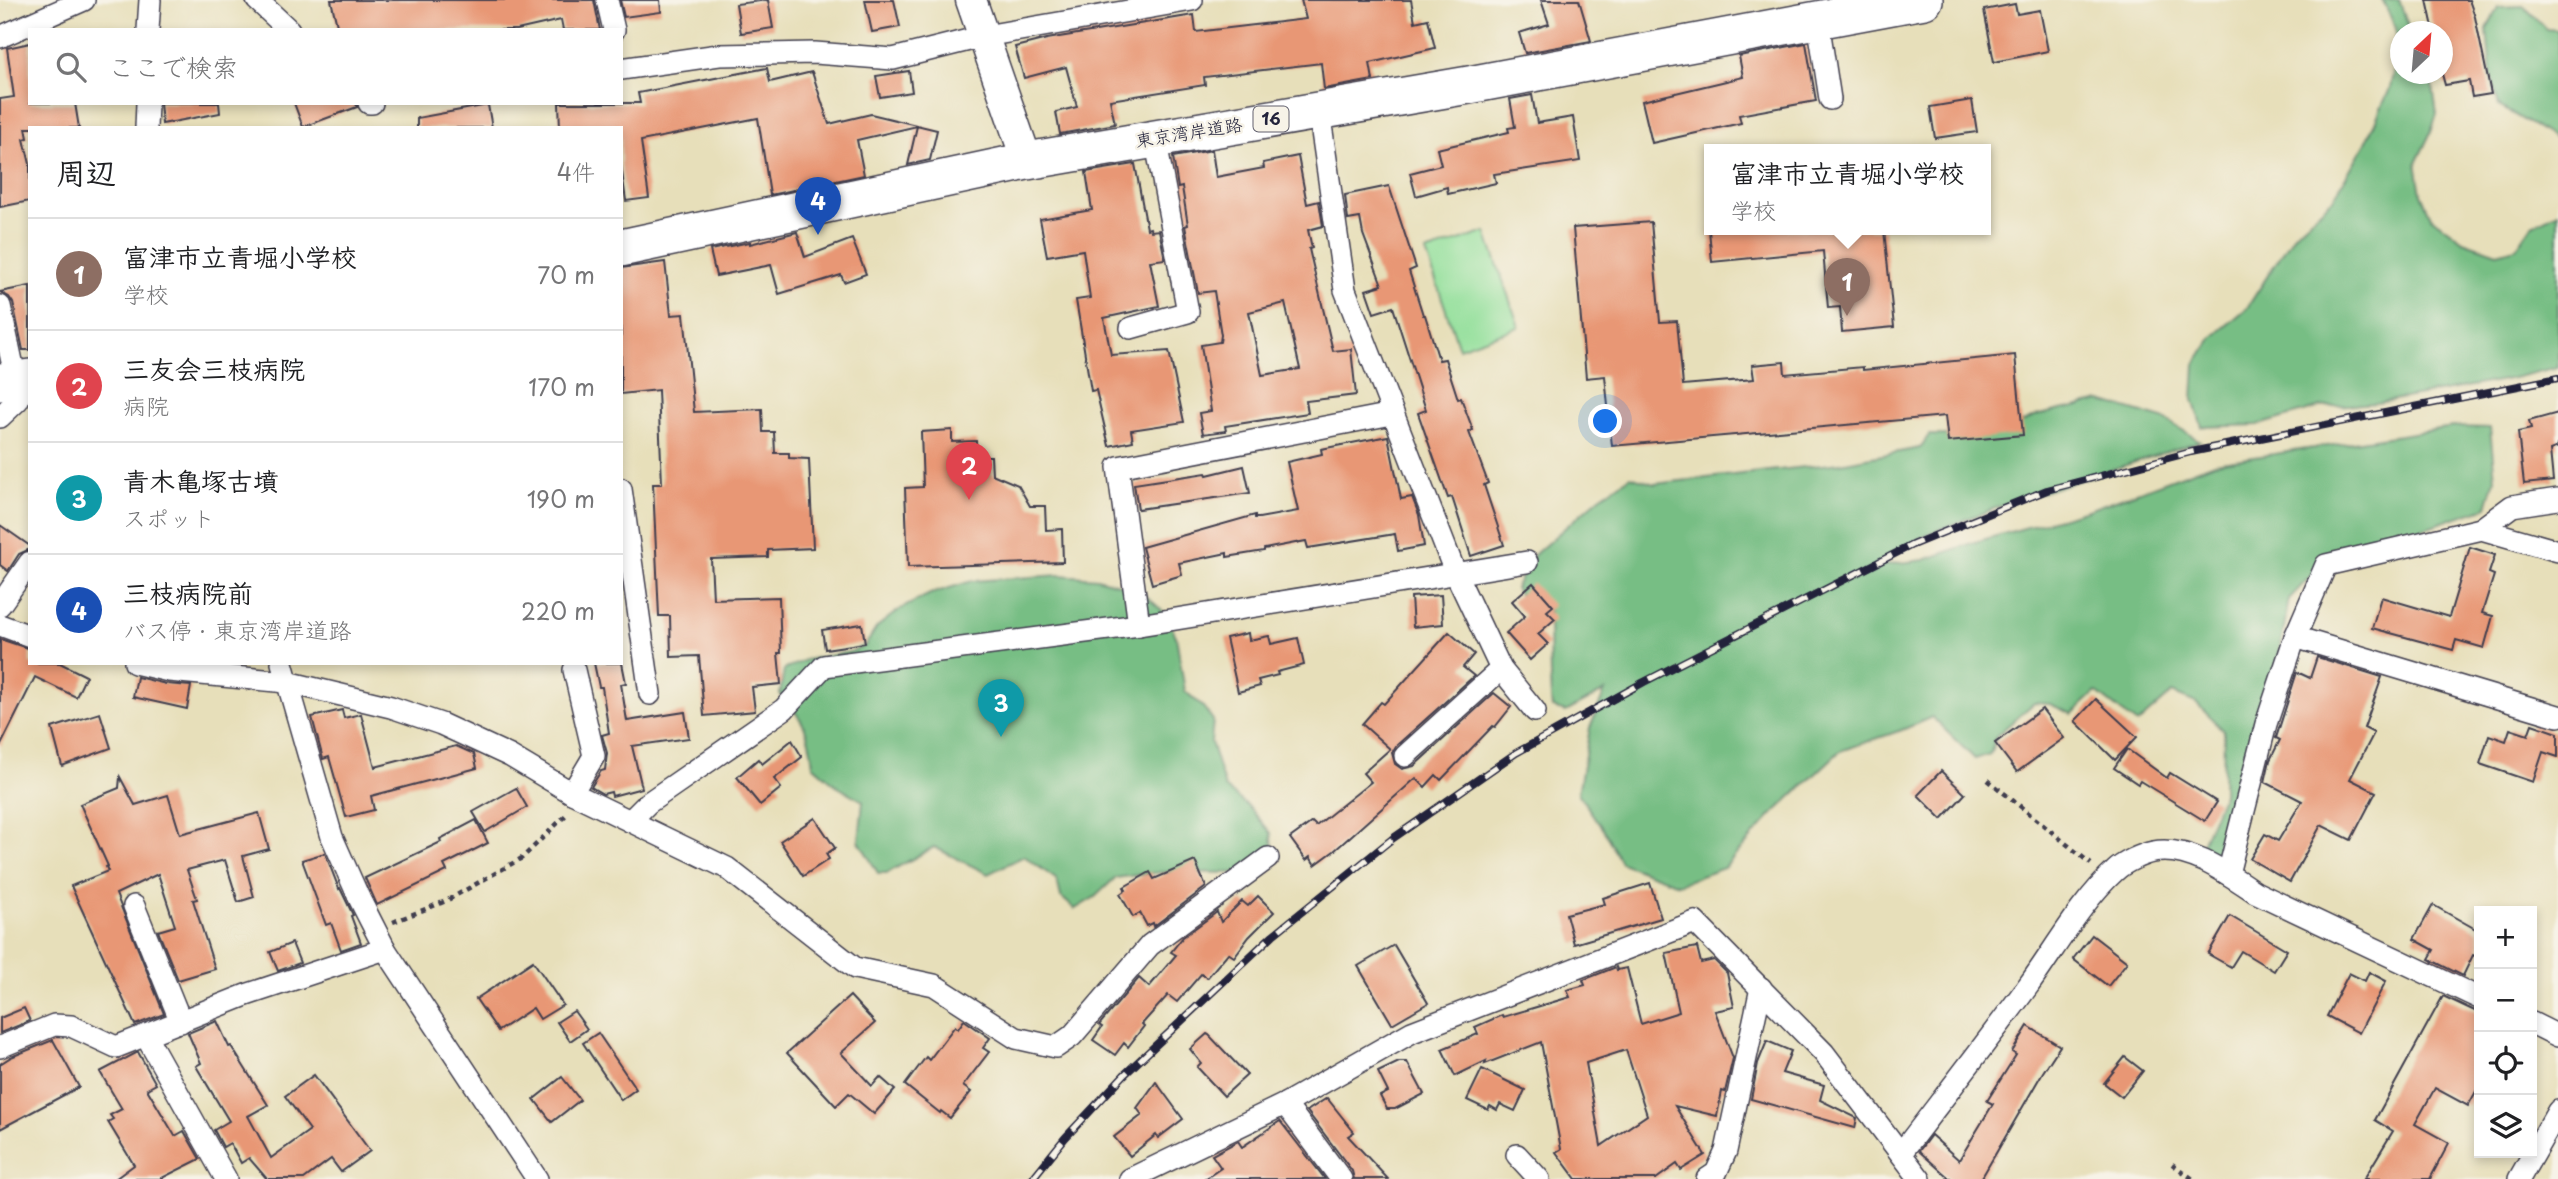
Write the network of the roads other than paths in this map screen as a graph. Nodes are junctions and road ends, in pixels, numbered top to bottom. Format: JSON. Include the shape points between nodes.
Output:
{"nodes":[{"id":1,"x":84,"y":0,"type":"edge"},
{"id":2,"x":149,"y":0,"type":"edge"},
{"id":3,"x":257,"y":0,"type":"edge"},
{"id":4,"x":607,"y":0,"type":"edge"},
{"id":5,"x":971,"y":0,"type":"edge"},
{"id":6,"x":1192,"y":0,"type":"edge"},
{"id":7,"x":1924,"y":0,"type":"edge"},
{"id":8,"x":1169,"y":2,"type":"edge"},
{"id":9,"x":1818,"y":21,"type":"junction"},
{"id":10,"x":148,"y":28,"type":"edge"},
{"id":11,"x":287,"y":28,"type":"edge"},
{"id":12,"x":614,"y":28,"type":"edge"},
{"id":13,"x":985,"y":36,"type":"junction"},
{"id":14,"x":0,"y":37,"type":"edge"},
{"id":15,"x":623,"y":66,"type":"edge"},
{"id":16,"x":1830,"y":99,"type":"dead end"},
{"id":17,"x":147,"y":105,"type":"edge"},
{"id":18,"x":1319,"y":111,"type":"junction"},
{"id":19,"x":146,"y":126,"type":"edge"},
{"id":20,"x":1155,"y":138,"type":"junction"},
{"id":21,"x":1027,"y":161,"type":"junction"},
{"id":22,"x":623,"y":248,"type":"edge"},
{"id":23,"x":0,"y":306,"type":"edge"},
{"id":24,"x":1131,"y":328,"type":"dead end"},
{"id":25,"x":18,"y":380,"type":"edge"},
{"id":26,"x":1392,"y":414,"type":"junction"},
{"id":27,"x":0,"y":417,"type":"edge"},
{"id":28,"x":2558,"y":499,"type":"edge"},
{"id":29,"x":623,"y":503,"type":"edge"},
{"id":30,"x":2482,"y":530,"type":"junction"},
{"id":31,"x":2558,"y":551,"type":"edge"},
{"id":32,"x":1527,"y":562,"type":"dead end"},
{"id":33,"x":28,"y":565,"type":"edge"},
{"id":34,"x":1455,"y":572,"type":"junction"},
{"id":35,"x":0,"y":605,"type":"edge"},
{"id":36,"x":0,"y":625,"type":"edge"},
{"id":37,"x":1139,"y":625,"type":"junction"},
{"id":38,"x":28,"y":635,"type":"edge"},
{"id":39,"x":2295,"y":637,"type":"junction"},
{"id":40,"x":144,"y":665,"type":"edge"},
{"id":41,"x":1501,"y":669,"type":"junction"},
{"id":42,"x":575,"y":670,"type":"dead end"},
{"id":43,"x":284,"y":673,"type":"edge"},
{"id":44,"x":650,"y":694,"type":"dead end"},
{"id":45,"x":1535,"y":712,"type":"dead end"},
{"id":46,"x":2558,"y":716,"type":"edge"},
{"id":47,"x":1405,"y":756,"type":"dead end"},
{"id":48,"x":578,"y":795,"type":"junction"},
{"id":49,"x":629,"y":821,"type":"junction"},
{"id":50,"x":1268,"y":858,"type":"dead end"},
{"id":51,"x":2228,"y":874,"type":"junction"},
{"id":52,"x":134,"y":906,"type":"dead end"},
{"id":53,"x":385,"y":949,"type":"junction"},
{"id":54,"x":1761,"y":988,"type":"junction"},
{"id":55,"x":2474,"y":997,"type":"edge"},
{"id":56,"x":181,"y":1022,"type":"junction"},
{"id":57,"x":2537,"y":1026,"type":"edge"},
{"id":58,"x":146,"y":1036,"type":"junction"},
{"id":59,"x":2558,"y":1036,"type":"edge"},
{"id":60,"x":0,"y":1047,"type":"edge"},
{"id":61,"x":1285,"y":1104,"type":"junction"},
{"id":62,"x":2558,"y":1111,"type":"edge"},
{"id":63,"x":1902,"y":1152,"type":"junction"},
{"id":64,"x":1517,"y":1154,"type":"dead end"},
{"id":65,"x":1142,"y":1177,"type":"edge"},
{"id":66,"x":226,"y":1179,"type":"edge"},
{"id":67,"x":537,"y":1179,"type":"edge"},
{"id":68,"x":1341,"y":1179,"type":"edge"},
{"id":69,"x":1539,"y":1179,"type":"edge"},
{"id":70,"x":1707,"y":1179,"type":"edge"},
{"id":71,"x":1920,"y":1179,"type":"edge"},
{"id":72,"x":2519,"y":1179,"type":"edge"}],
"edges":[{"from":1,"to":14,"type":"street"},
{"from":2,"to":10,"type":"street"},
{"from":3,"to":11,"type":"street"},
{"from":4,"to":12,"type":"street"},
{"from":5,"to":13,"type":"street"},
{"from":6,"to":8,"type":"street"},
{"from":7,"to":9,"type":"highway","name":"東京湾岸道路","number":"16"},
{"from":8,"to":13,"type":"street"},
{"from":9,"to":16,"type":"street"},
{"from":9,"to":18,"type":"highway","name":"東京湾岸道路","number":"16"},
{"from":13,"to":15,"type":"street","via":[[893,59],[815,53],[719,55]]},
{"from":13,"to":21,"type":"street"},
{"from":17,"to":19,"type":"street"},
{"from":18,"to":20,"type":"highway","name":"東京湾岸道路","number":"16"},
{"from":18,"to":26,"type":"street","via":[[1345,290]]},
{"from":20,"to":21,"type":"highway","name":"東京湾岸道路","number":"16"},
{"from":20,"to":24,"type":"street","via":[[1188,312]]},
{"from":21,"to":22,"type":"highway","name":"東京湾岸道路","number":"16"},
{"from":23,"to":25,"type":"street"},
{"from":25,"to":27,"type":"street","via":[[18,400]]},
{"from":26,"to":34,"type":"street"},
{"from":26,"to":37,"type":"street","via":[[1118,467]]},
{"from":28,"to":30,"type":"street","via":[[2512,506]]},
{"from":29,"to":44,"type":"street"},
{"from":30,"to":31,"type":"street"},
{"from":30,"to":39,"type":"street","via":[[2326,565]]},
{"from":32,"to":34,"type":"street"},
{"from":33,"to":35,"type":"street"},
{"from":34,"to":37,"type":"street"},
{"from":34,"to":41,"type":"street"},
{"from":36,"to":38,"type":"street"},
{"from":37,"to":49,"type":"street","via":[[824,666],[784,709]]},
{"from":39,"to":46,"type":"street"},
{"from":39,"to":51,"type":"street","via":[[2266,724]]},
{"from":40,"to":43,"type":"street","via":[[169,671]]},
{"from":41,"to":45,"type":"street"},
{"from":41,"to":47,"type":"street"},
{"from":42,"to":48,"type":"street","via":[[594,755]]},
{"from":43,"to":48,"type":"street","via":[[441,724]]},
{"from":43,"to":53,"type":"street","via":[[332,837]]},
{"from":48,"to":49,"type":"street"},
{"from":49,"to":50,"type":"street","via":[[727,869],[855,968],[934,985],[1016,1038],[1056,1047],[1072,1036],[1150,945]]},
{"from":51,"to":55,"type":"street","via":[[2255,892]]},
{"from":51,"to":63,"type":"street","via":[[2172,850],[2151,853],[2117,868]]},
{"from":52,"to":56,"type":"street"},
{"from":53,"to":56,"type":"street","via":[[246,995]]},
{"from":53,"to":67,"type":"street"},
{"from":54,"to":61,"type":"street","via":[[1695,922],[1412,1032]]},
{"from":54,"to":63,"type":"street","via":[[1824,1053]]},
{"from":54,"to":70,"type":"street","via":[[1726,1151],[1716,1173]]},
{"from":56,"to":58,"type":"street"},
{"from":57,"to":59,"type":"street"},
{"from":58,"to":60,"type":"street","via":[[116,1047],[71,1026],[54,1025]]},
{"from":58,"to":66,"type":"street"},
{"from":61,"to":65,"type":"street"},
{"from":61,"to":68,"type":"street"},
{"from":62,"to":72,"type":"street"},
{"from":63,"to":71,"type":"street"},
{"from":64,"to":69,"type":"street"}]}
